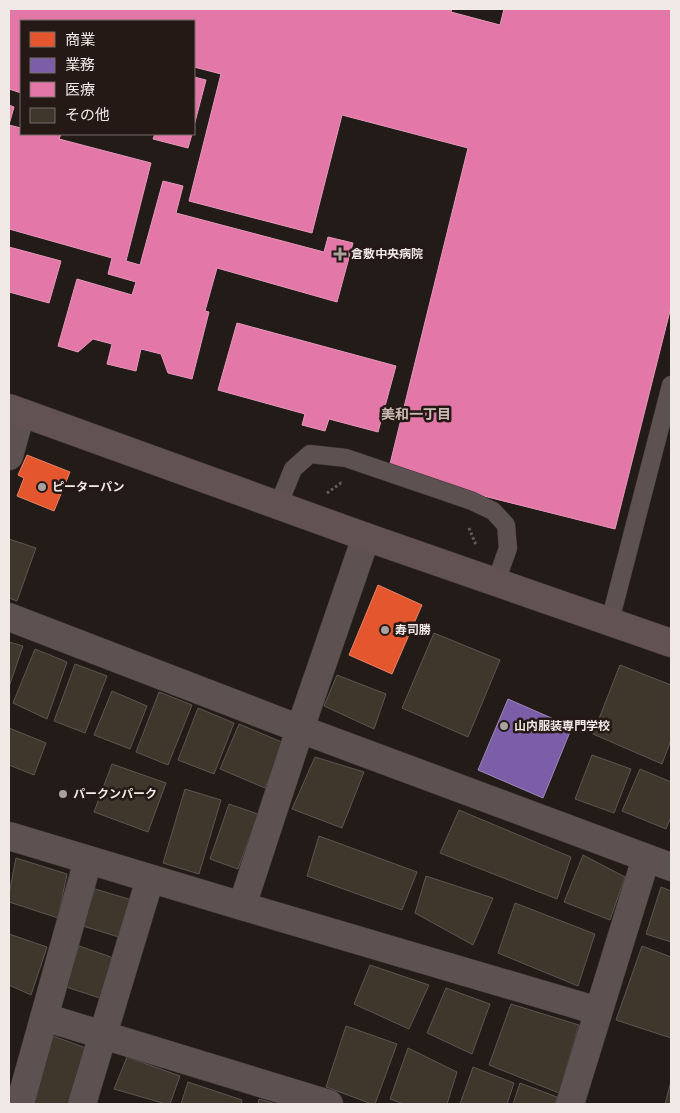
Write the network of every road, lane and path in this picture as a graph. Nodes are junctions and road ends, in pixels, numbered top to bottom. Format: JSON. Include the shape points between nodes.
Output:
{"nodes":[{"id":1,"x":671,"y":385,"type":"edge"},
{"id":2,"x":15,"y":411,"type":"edge"},
{"id":3,"x":9,"y":456,"type":"edge"},
{"id":4,"x":350,"y":487,"type":"dead end"},
{"id":5,"x":320,"y":498,"type":"dead end"},
{"id":6,"x":278,"y":506,"type":"junction"},
{"id":7,"x":460,"y":525,"type":"dead end"},
{"id":8,"x":366,"y":537,"type":"junction"},
{"id":9,"x":477,"y":546,"type":"dead end"},
{"id":10,"x":496,"y":582,"type":"junction"},
{"id":11,"x":9,"y":617,"type":"edge"},
{"id":12,"x":610,"y":621,"type":"junction"},
{"id":13,"x":671,"y":643,"type":"edge"},
{"id":14,"x":300,"y":729,"type":"junction"},
{"id":15,"x":9,"y":836,"type":"edge"},
{"id":16,"x":646,"y":858,"type":"junction"},
{"id":17,"x":88,"y":860,"type":"junction"},
{"id":18,"x":671,"y":868,"type":"edge"},
{"id":19,"x":150,"y":879,"type":"junction"},
{"id":20,"x":242,"y":906,"type":"junction"},
{"id":21,"x":598,"y":1011,"type":"junction"},
{"id":22,"x":44,"y":1017,"type":"junction"},
{"id":23,"x":103,"y":1034,"type":"junction"},
{"id":24,"x":20,"y":1104,"type":"edge"},
{"id":25,"x":82,"y":1104,"type":"edge"},
{"id":26,"x":329,"y":1104,"type":"edge"},
{"id":27,"x":570,"y":1104,"type":"edge"}],
"edges":[{"from":1,"to":12,"type":"lane"},
{"from":2,"to":3,"type":"street"},
{"from":2,"to":6,"type":"street"},
{"from":4,"to":5,"type":"path","via":[[341,483]]},
{"from":6,"to":8,"type":"street"},
{"from":6,"to":10,"type":"lane","via":[[293,469],[310,454],[346,458],[472,501],[493,511],[506,525],[508,548]]},
{"from":7,"to":9,"type":"path","via":[[470,528]]},
{"from":8,"to":10,"type":"street"},
{"from":8,"to":14,"type":"street"},
{"from":10,"to":12,"type":"street"},
{"from":11,"to":14,"type":"street"},
{"from":12,"to":13,"type":"street"},
{"from":14,"to":16,"type":"street"},
{"from":14,"to":20,"type":"street"},
{"from":15,"to":17,"type":"street"},
{"from":16,"to":18,"type":"street"},
{"from":16,"to":21,"type":"street"},
{"from":17,"to":19,"type":"street"},
{"from":17,"to":22,"type":"street"},
{"from":19,"to":20,"type":"street"},
{"from":19,"to":23,"type":"street"},
{"from":20,"to":21,"type":"street"},
{"from":21,"to":27,"type":"street"},
{"from":22,"to":23,"type":"street"},
{"from":22,"to":24,"type":"street"},
{"from":23,"to":25,"type":"street"},
{"from":23,"to":26,"type":"street"}]}
